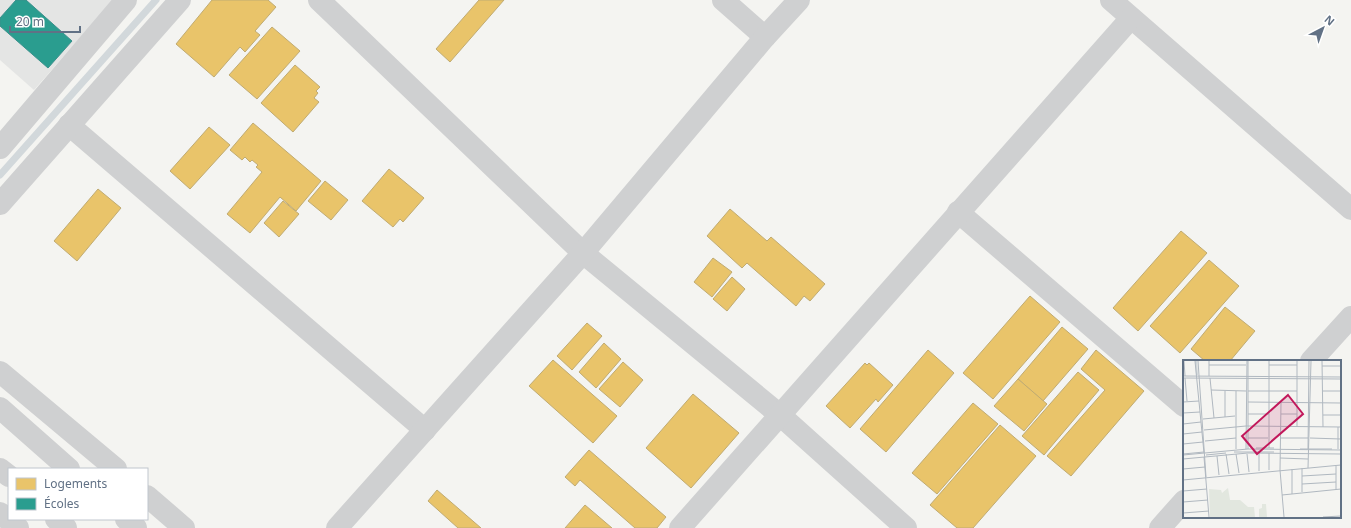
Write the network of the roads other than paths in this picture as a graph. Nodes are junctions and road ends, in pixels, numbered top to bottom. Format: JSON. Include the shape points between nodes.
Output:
{"nodes":[{"id":1,"x":126,"y":0,"type":"edge"},
{"id":2,"x":180,"y":0,"type":"edge"},
{"id":3,"x":320,"y":0,"type":"edge"},
{"id":4,"x":723,"y":0,"type":"edge"},
{"id":5,"x":799,"y":0,"type":"edge"},
{"id":6,"x":1111,"y":0,"type":"edge"},
{"id":7,"x":1131,"y":18,"type":"junction"},
{"id":8,"x":765,"y":37,"type":"junction"},
{"id":9,"x":69,"y":125,"type":"junction"},
{"id":10,"x":0,"y":148,"type":"edge"},
{"id":11,"x":0,"y":204,"type":"edge"},
{"id":12,"x":1351,"y":209,"type":"edge"},
{"id":13,"x":958,"y":212,"type":"junction"},
{"id":14,"x":583,"y":253,"type":"junction"},
{"id":15,"x":1351,"y":317,"type":"edge"},
{"id":16,"x":1312,"y":360,"type":"edge"},
{"id":17,"x":0,"y":372,"type":"edge"},
{"id":18,"x":1183,"y":405,"type":"edge"},
{"id":19,"x":0,"y":408,"type":"edge"},
{"id":20,"x":780,"y":415,"type":"junction"},
{"id":21,"x":425,"y":430,"type":"junction"},
{"id":22,"x":68,"y":468,"type":"edge"},
{"id":23,"x":115,"y":468,"type":"edge"},
{"id":24,"x":0,"y":469,"type":"edge"},
{"id":25,"x":8,"y":475,"type":"edge"},
{"id":26,"x":148,"y":497,"type":"edge"},
{"id":27,"x":1183,"y":502,"type":"edge"},
{"id":28,"x":0,"y":513,"type":"edge"},
{"id":29,"x":8,"y":520,"type":"edge"},
{"id":30,"x":8,"y":520,"type":"edge"},
{"id":31,"x":57,"y":520,"type":"edge"},
{"id":32,"x":127,"y":520,"type":"edge"},
{"id":33,"x":18,"y":528,"type":"edge"},
{"id":34,"x":66,"y":528,"type":"edge"},
{"id":35,"x":136,"y":528,"type":"edge"},
{"id":36,"x":184,"y":528,"type":"edge"},
{"id":37,"x":337,"y":528,"type":"edge"},
{"id":38,"x":680,"y":528,"type":"edge"},
{"id":39,"x":906,"y":528,"type":"edge"},
{"id":40,"x":1160,"y":528,"type":"edge"}],
"edges":[{"from":1,"to":10,"type":"street"},
{"from":2,"to":9,"type":"street"},
{"from":3,"to":14,"type":"street"},
{"from":4,"to":8,"type":"street"},
{"from":5,"to":8,"type":"street"},
{"from":6,"to":7,"type":"street"},
{"from":7,"to":12,"type":"street"},
{"from":7,"to":13,"type":"street"},
{"from":8,"to":14,"type":"street"},
{"from":9,"to":11,"type":"street"},
{"from":9,"to":21,"type":"street"},
{"from":13,"to":18,"type":"street"},
{"from":13,"to":20,"type":"street"},
{"from":14,"to":20,"type":"street"},
{"from":14,"to":21,"type":"street"},
{"from":15,"to":16,"type":"street"},
{"from":17,"to":23,"type":"street"},
{"from":19,"to":22,"type":"street"},
{"from":20,"to":38,"type":"street"},
{"from":20,"to":39,"type":"street"},
{"from":21,"to":37,"type":"street"},
{"from":24,"to":25,"type":"street"},
{"from":26,"to":36,"type":"street"},
{"from":27,"to":40,"type":"street"},
{"from":28,"to":30,"type":"street"},
{"from":29,"to":33,"type":"street"},
{"from":31,"to":34,"type":"street"},
{"from":32,"to":35,"type":"street"}]}
